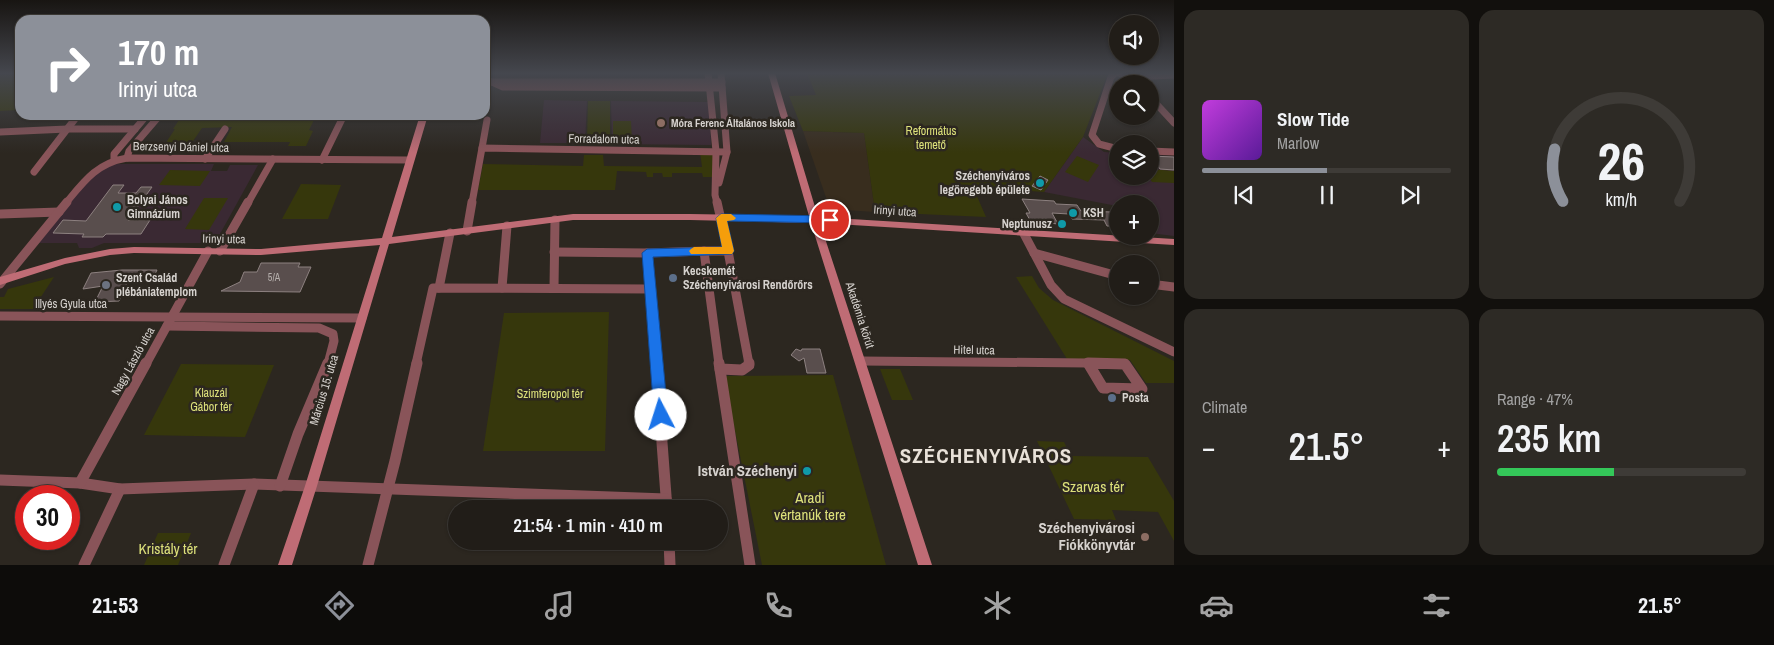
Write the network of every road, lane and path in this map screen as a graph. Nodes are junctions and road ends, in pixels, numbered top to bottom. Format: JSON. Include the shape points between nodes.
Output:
{"nodes":[{"id":1,"x":711,"y":99,"type":"edge"},
{"id":2,"x":723,"y":99,"type":"edge"},
{"id":3,"x":778,"y":99,"type":"edge"},
{"id":4,"x":1104,"y":99,"type":"edge"},
{"id":5,"x":1159,"y":106,"type":"edge"},
{"id":6,"x":1170,"y":116,"type":"edge"},
{"id":7,"x":74,"y":120,"type":"edge"},
{"id":8,"x":143,"y":120,"type":"edge"},
{"id":9,"x":156,"y":120,"type":"edge"},
{"id":10,"x":342,"y":120,"type":"edge"},
{"id":11,"x":422,"y":120,"type":"edge"},
{"id":12,"x":487,"y":120,"type":"dead end"},
{"id":13,"x":1174,"y":123,"type":"edge"},
{"id":14,"x":67,"y":129,"type":"junction"},
{"id":15,"x":136,"y":129,"type":"junction"},
{"id":16,"x":225,"y":129,"type":"dead end"},
{"id":17,"x":0,"y":132,"type":"edge"},
{"id":18,"x":482,"y":148,"type":"junction"},
{"id":19,"x":1109,"y":148,"type":"edge"},
{"id":20,"x":716,"y":151,"type":"junction"},
{"id":21,"x":1159,"y":151,"type":"edge"},
{"id":22,"x":727,"y":152,"type":"junction"},
{"id":23,"x":1174,"y":152,"type":"edge"},
{"id":24,"x":128,"y":158,"type":"junction"},
{"id":25,"x":205,"y":159,"type":"junction"},
{"id":26,"x":273,"y":159,"type":"junction"},
{"id":27,"x":114,"y":160,"type":"junction"},
{"id":28,"x":322,"y":160,"type":"junction"},
{"id":29,"x":410,"y":160,"type":"junction"},
{"id":30,"x":34,"y":172,"type":"dead end"},
{"id":31,"x":716,"y":195,"type":"junction"},
{"id":32,"x":59,"y":212,"type":"junction"},
{"id":33,"x":0,"y":214,"type":"edge"},
{"id":34,"x":721,"y":218,"type":"junction"},
{"id":35,"x":555,"y":220,"type":"junction"},
{"id":36,"x":814,"y":220,"type":"junction"},
{"id":37,"x":392,"y":224,"type":"junction"},
{"id":38,"x":507,"y":226,"type":"junction"},
{"id":39,"x":467,"y":231,"type":"junction"},
{"id":40,"x":1023,"y":232,"type":"junction"},
{"id":41,"x":450,"y":233,"type":"junction"},
{"id":42,"x":417,"y":237,"type":"junction"},
{"id":43,"x":386,"y":241,"type":"junction"},
{"id":44,"x":1174,"y":242,"type":"edge"},
{"id":45,"x":208,"y":251,"type":"junction"},
{"id":46,"x":220,"y":251,"type":"junction"},
{"id":47,"x":704,"y":251,"type":"junction"},
{"id":48,"x":728,"y":251,"type":"junction"},
{"id":49,"x":554,"y":252,"type":"junction"},
{"id":50,"x":647,"y":253,"type":"junction"},
{"id":51,"x":1034,"y":253,"type":"junction"},
{"id":52,"x":1109,"y":274,"type":"edge"},
{"id":53,"x":2,"y":281,"type":"edge"},
{"id":54,"x":1159,"y":285,"type":"edge"},
{"id":55,"x":1174,"y":287,"type":"edge"},
{"id":56,"x":439,"y":288,"type":"junction"},
{"id":57,"x":502,"y":288,"type":"junction"},
{"id":58,"x":554,"y":288,"type":"junction"},
{"id":59,"x":650,"y":289,"type":"junction"},
{"id":60,"x":0,"y":316,"type":"edge"},
{"id":61,"x":172,"y":316,"type":"junction"},
{"id":62,"x":362,"y":318,"type":"junction"},
{"id":63,"x":167,"y":326,"type":"junction"},
{"id":64,"x":1174,"y":344,"type":"edge"},
{"id":65,"x":1163,"y":347,"type":"junction"},
{"id":66,"x":1174,"y":352,"type":"edge"},
{"id":67,"x":861,"y":361,"type":"junction"},
{"id":68,"x":1088,"y":363,"type":"junction"},
{"id":69,"x":720,"y":369,"type":"junction"},
{"id":70,"x":0,"y":480,"type":"edge"},
{"id":71,"x":80,"y":483,"type":"junction"},
{"id":72,"x":254,"y":484,"type":"junction"},
{"id":73,"x":280,"y":486,"type":"junction"},
{"id":74,"x":311,"y":486,"type":"junction"},
{"id":75,"x":388,"y":488,"type":"junction"},
{"id":76,"x":120,"y":489,"type":"junction"},
{"id":77,"x":597,"y":500,"type":"edge"},
{"id":78,"x":667,"y":500,"type":"edge"},
{"id":79,"x":669,"y":550,"type":"edge"},
{"id":80,"x":84,"y":565,"type":"edge"},
{"id":81,"x":224,"y":565,"type":"edge"},
{"id":82,"x":285,"y":565,"type":"edge"},
{"id":83,"x":368,"y":565,"type":"edge"},
{"id":84,"x":670,"y":565,"type":"edge"},
{"id":85,"x":750,"y":565,"type":"edge"},
{"id":86,"x":925,"y":565,"type":"edge"}],
"edges":[{"from":1,"to":20,"type":"street"},
{"from":2,"to":22,"type":"street"},
{"from":3,"to":36,"type":"street","name":"Akadémia körút"},
{"from":4,"to":19,"type":"street","via":[[1092,135],[1098,144]]},
{"from":5,"to":6,"type":"street"},
{"from":6,"to":13,"type":"street"},
{"from":7,"to":14,"type":"street"},
{"from":8,"to":15,"type":"street"},
{"from":9,"to":24,"type":"street","via":[[129,151]]},
{"from":10,"to":28,"type":"street"},
{"from":11,"to":29,"type":"street","name":"Március 15. utca"},
{"from":12,"to":18,"type":"street"},
{"from":14,"to":15,"type":"street"},
{"from":14,"to":17,"type":"street"},
{"from":14,"to":30,"type":"street"},
{"from":15,"to":27,"type":"street","via":[[114,154]]},
{"from":16,"to":25,"type":"street"},
{"from":18,"to":20,"type":"street","name":"Forradalom utca"},
{"from":18,"to":39,"type":"street"},
{"from":20,"to":22,"type":"street","name":"Forradalom utca"},
{"from":20,"to":31,"type":"street"},
{"from":21,"to":23,"type":"street"},
{"from":22,"to":31,"type":"street"},
{"from":24,"to":25,"type":"street","name":"Berzsenyi Dániel utca"},
{"from":24,"to":27,"type":"street","name":"Berzsenyi Dániel utca"},
{"from":25,"to":26,"type":"street","name":"Berzsenyi Dániel utca"},
{"from":26,"to":28,"type":"street","name":"Berzsenyi Dániel utca"},
{"from":26,"to":46,"type":"street"},
{"from":27,"to":32,"type":"street","name":"Berzsenyi Dániel utca","via":[[90,174]]},
{"from":28,"to":29,"type":"street","name":"Berzsenyi Dániel utca"},
{"from":29,"to":37,"type":"street","name":"Március 15. utca"},
{"from":31,"to":34,"type":"street"},
{"from":32,"to":33,"type":"street"},
{"from":32,"to":53,"type":"street","name":"Berzsenyi Dániel utca"},
{"from":34,"to":35,"type":"street","name":"Irinyi utca","via":[[616,216]]},
{"from":34,"to":36,"type":"street","name":"Irinyi utca"},
{"from":34,"to":48,"type":"street"},
{"from":35,"to":38,"type":"street","name":"Irinyi utca"},
{"from":35,"to":49,"type":"street"},
{"from":36,"to":40,"type":"street","name":"Irinyi utca"},
{"from":36,"to":67,"type":"street","name":"Akadémia körút"},
{"from":37,"to":42,"type":"street","via":[[400,232]]},
{"from":37,"to":43,"type":"street","name":"Március 15. utca"},
{"from":38,"to":39,"type":"street","name":"Irinyi utca"},
{"from":38,"to":57,"type":"street"},
{"from":39,"to":41,"type":"street","name":"Irinyi utca"},
{"from":40,"to":44,"type":"street","name":"Irinyi utca"},
{"from":40,"to":51,"type":"street"},
{"from":41,"to":42,"type":"street","name":"Irinyi utca"},
{"from":41,"to":56,"type":"street"},
{"from":42,"to":43,"type":"street","name":"Irinyi utca"},
{"from":43,"to":46,"type":"street","name":"Irinyi utca","via":[[261,252]]},
{"from":43,"to":62,"type":"street","name":"Március 15. utca"},
{"from":45,"to":46,"type":"street","name":"Irinyi utca"},
{"from":45,"to":53,"type":"street","name":"Irinyi utca","via":[[110,252],[65,261]]},
{"from":45,"to":61,"type":"street","name":"Nagy László utca"},
{"from":47,"to":48,"type":"street"},
{"from":47,"to":50,"type":"street"},
{"from":47,"to":69,"type":"street"},
{"from":48,"to":69,"type":"street","via":[[749,365],[742,370]]},
{"from":49,"to":50,"type":"street"},
{"from":49,"to":58,"type":"street"},
{"from":50,"to":59,"type":"street"},
{"from":51,"to":52,"type":"street"},
{"from":51,"to":65,"type":"street","via":[[1051,286],[1064,299]]},
{"from":54,"to":55,"type":"street"},
{"from":56,"to":57,"type":"street"},
{"from":56,"to":75,"type":"street","via":[[433,288]]},
{"from":57,"to":58,"type":"street"},
{"from":58,"to":59,"type":"street"},
{"from":59,"to":78,"type":"street"},
{"from":60,"to":61,"type":"street","name":"Illyés Gyula utca"},
{"from":61,"to":62,"type":"street"},
{"from":61,"to":63,"type":"street","name":"Nagy László utca"},
{"from":62,"to":74,"type":"street","name":"Március 15. utca"},
{"from":63,"to":71,"type":"street","name":"Nagy László utca"},
{"from":63,"to":73,"type":"street","via":[[319,328],[333,334],[334,342],[319,387]]},
{"from":64,"to":65,"type":"street"},
{"from":65,"to":66,"type":"street"},
{"from":67,"to":68,"type":"street","name":"Hitel utca"},
{"from":67,"to":86,"type":"street","name":"Akadémia körút"},
{"from":68,"to":68,"type":"street","name":"Hitel utca","via":[[1103,388],[1142,389],[1125,364]]},
{"from":69,"to":85,"type":"street"},
{"from":70,"to":71,"type":"street"},
{"from":71,"to":76,"type":"street"},
{"from":72,"to":73,"type":"street"},
{"from":72,"to":76,"type":"street"},
{"from":72,"to":81,"type":"street"},
{"from":73,"to":74,"type":"street"},
{"from":74,"to":75,"type":"street"},
{"from":74,"to":82,"type":"street","name":"Március 15. utca"},
{"from":75,"to":77,"type":"street"},
{"from":75,"to":83,"type":"street"},
{"from":76,"to":80,"type":"street"},
{"from":79,"to":84,"type":"street"}]}
